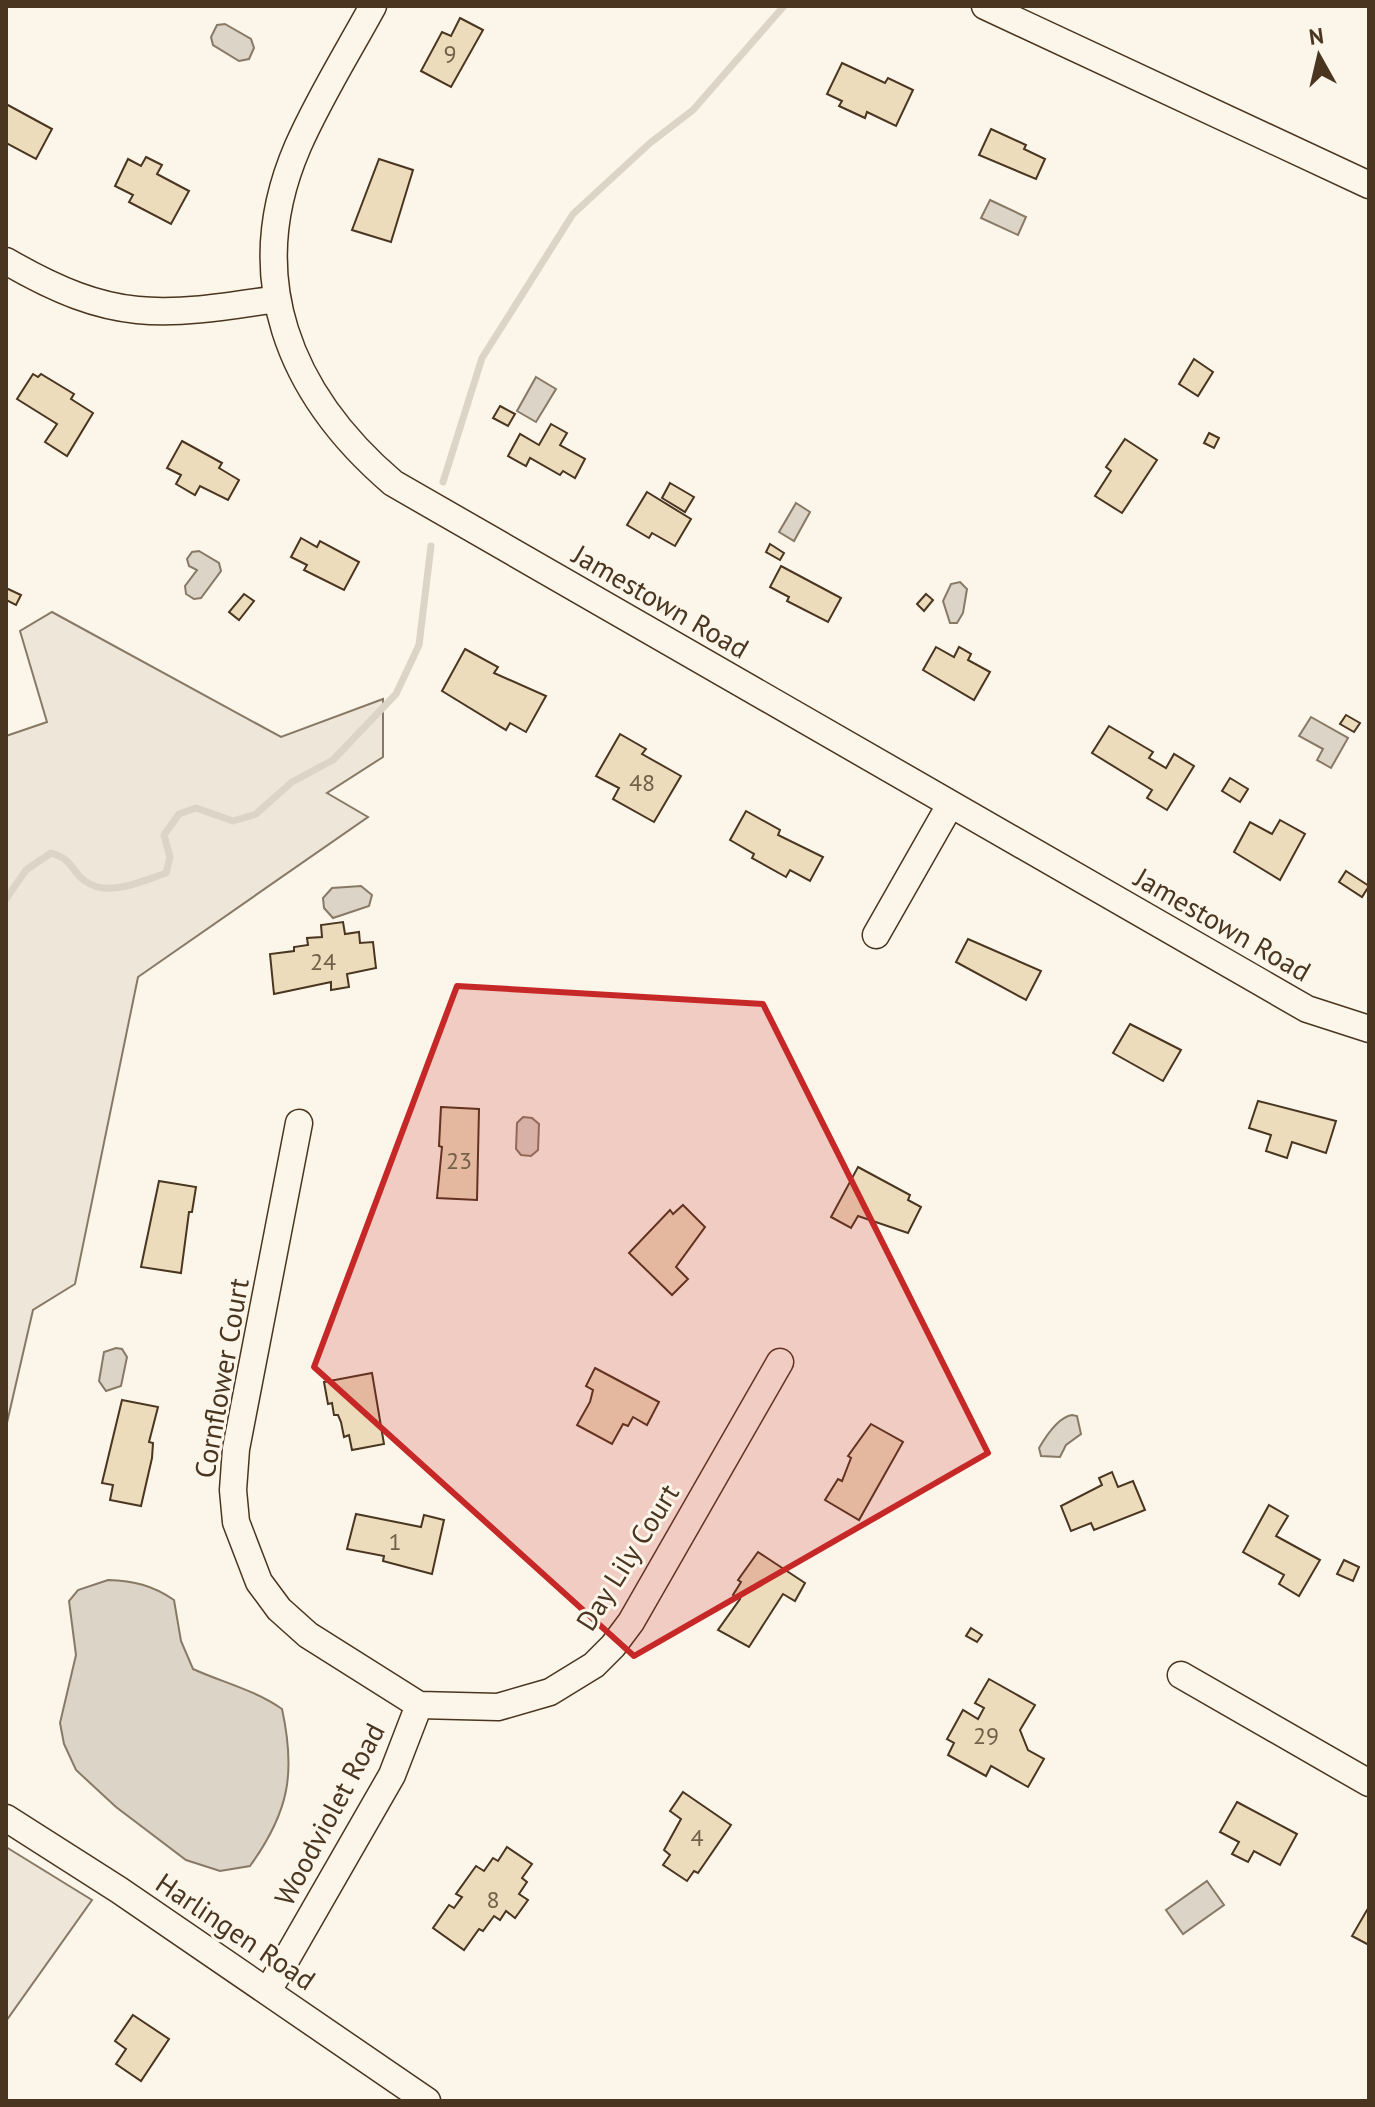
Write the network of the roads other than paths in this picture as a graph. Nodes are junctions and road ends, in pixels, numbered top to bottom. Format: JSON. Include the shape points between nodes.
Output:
{"nodes":[{"id":1,"x":373,"y":6,"type":"edge"},
{"id":2,"x":985,"y":6,"type":"edge"},
{"id":3,"x":1369,"y":185,"type":"edge"},
{"id":4,"x":6,"y":261,"type":"edge"},
{"id":5,"x":277,"y":299,"type":"junction"},
{"id":6,"x":950,"y":805,"type":"junction"},
{"id":7,"x":876,"y":935,"type":"dead end"},
{"id":8,"x":1369,"y":1029,"type":"edge"},
{"id":9,"x":299,"y":1123,"type":"dead end"},
{"id":10,"x":780,"y":1362,"type":"dead end"},
{"id":11,"x":1181,"y":1675,"type":"dead end"},
{"id":12,"x":419,"y":1705,"type":"junction"},
{"id":13,"x":1369,"y":1783,"type":"edge"},
{"id":14,"x":6,"y":1818,"type":"edge"},
{"id":15,"x":268,"y":1991,"type":"junction"},
{"id":16,"x":427,"y":2101,"type":"edge"}],
"edges":[{"from":1,"to":5,"type":"street","name":"Jamestown Road","via":[[314,114],[289,174],[277,222]]},
{"from":2,"to":3,"type":"street"},
{"from":4,"to":5,"type":"street","via":[[73,297],[149,313]]},
{"from":5,"to":6,"type":"street","name":"Jamestown Road","via":[[288,341],[319,405],[340,434],[393,483]]},
{"from":6,"to":7,"type":"street"},
{"from":6,"to":8,"type":"street","name":"Jamestown Road","via":[[1307,1009]]},
{"from":9,"to":12,"type":"street","name":"Cornflower Court","via":[[236,1449],[236,1522],[259,1582],[279,1609],[308,1635]]},
{"from":10,"to":12,"type":"street","name":"Day Lily Court","via":[[631,1622],[594,1665],[530,1699],[498,1707]]},
{"from":11,"to":13,"type":"street"},
{"from":12,"to":15,"type":"street","name":"Woodviolet Road","via":[[392,1775]]},
{"from":14,"to":15,"type":"street","name":"Harlingen Road"},
{"from":15,"to":16,"type":"street","name":"Harlingen Road"}]}
